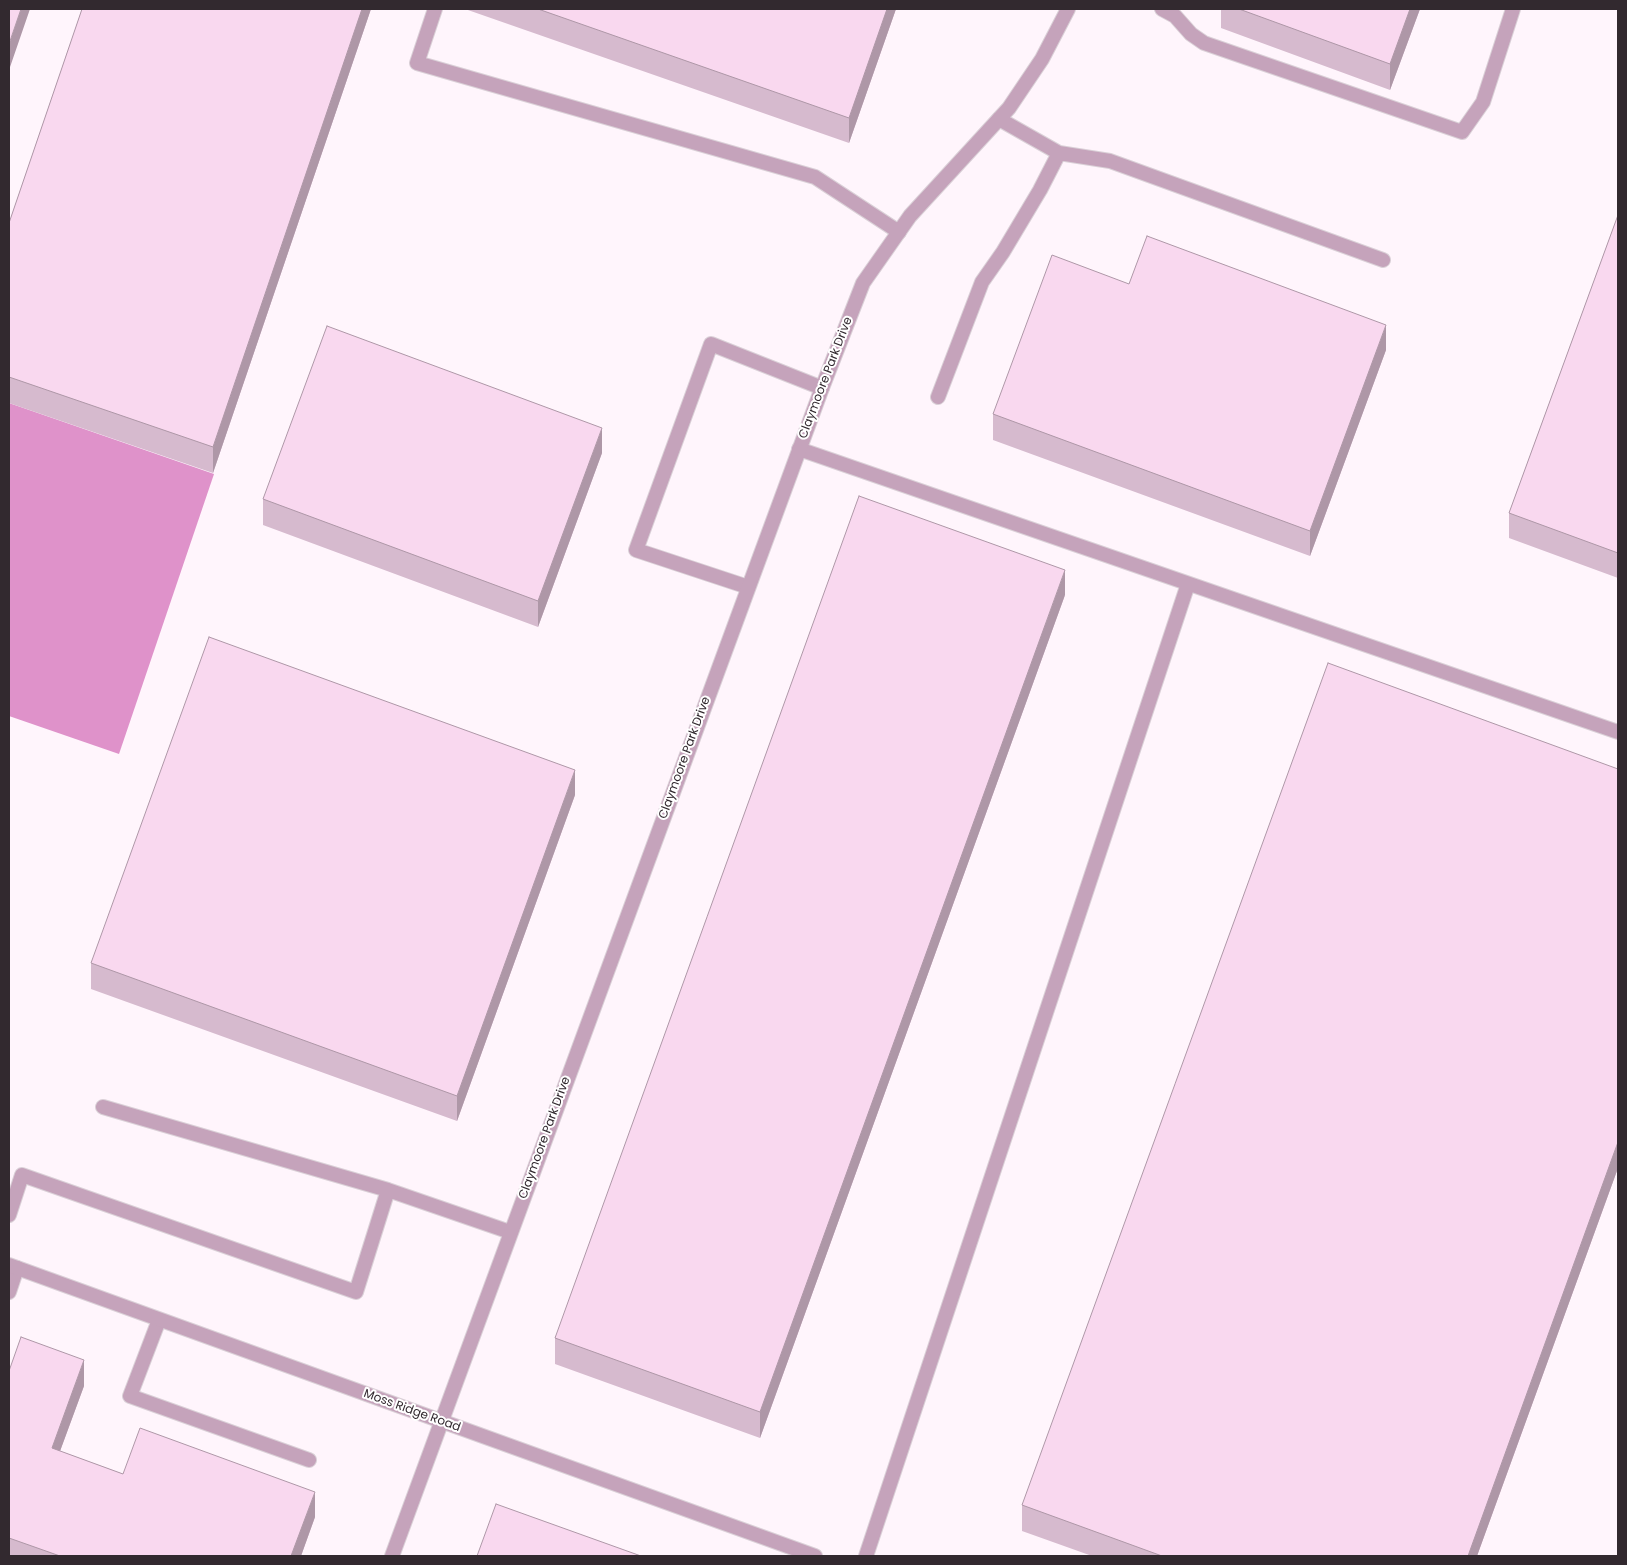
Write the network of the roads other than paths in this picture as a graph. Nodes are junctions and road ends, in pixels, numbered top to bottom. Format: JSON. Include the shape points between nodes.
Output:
{"nodes":[{"id":1,"x":435,"y":9,"type":"edge"},
{"id":2,"x":1068,"y":9,"type":"edge"},
{"id":3,"x":1162,"y":9,"type":"edge"},
{"id":4,"x":1514,"y":9,"type":"edge"},
{"id":5,"x":1176,"y":12,"type":"edge"},
{"id":6,"x":999,"y":119,"type":"junction"},
{"id":7,"x":1059,"y":153,"type":"junction"},
{"id":8,"x":899,"y":232,"type":"junction"},
{"id":9,"x":1383,"y":260,"type":"dead end"},
{"id":10,"x":822,"y":388,"type":"junction"},
{"id":11,"x":938,"y":397,"type":"dead end"},
{"id":12,"x":799,"y":449,"type":"junction"},
{"id":13,"x":1188,"y":584,"type":"junction"},
{"id":14,"x":748,"y":587,"type":"junction"},
{"id":15,"x":1618,"y":732,"type":"edge"},
{"id":16,"x":103,"y":1107,"type":"dead end"},
{"id":17,"x":388,"y":1190,"type":"junction"},
{"id":18,"x":9,"y":1215,"type":"edge"},
{"id":19,"x":510,"y":1232,"type":"junction"},
{"id":20,"x":13,"y":1267,"type":"edge"},
{"id":21,"x":9,"y":1292,"type":"edge"},
{"id":22,"x":159,"y":1320,"type":"junction"},
{"id":23,"x":441,"y":1421,"type":"junction"},
{"id":24,"x":309,"y":1460,"type":"dead end"},
{"id":25,"x":392,"y":1556,"type":"edge"},
{"id":26,"x":815,"y":1556,"type":"edge"},
{"id":27,"x":866,"y":1556,"type":"edge"}],
"edges":[{"from":1,"to":8,"type":"street","via":[[417,63],[815,177]]},
{"from":2,"to":6,"type":"street","name":"Claymoore Park Drive","via":[[1042,59]]},
{"from":3,"to":5,"type":"street"},
{"from":4,"to":5,"type":"street","via":[[1483,102],[1462,132],[1204,43],[1191,34]]},
{"from":6,"to":7,"type":"street"},
{"from":6,"to":8,"type":"street","name":"Claymoore Park Drive"},
{"from":7,"to":9,"type":"street","via":[[1110,161]]},
{"from":7,"to":11,"type":"street","via":[[1036,198],[982,282]]},
{"from":8,"to":10,"type":"street","name":"Claymoore Park Drive","via":[[863,283]]},
{"from":10,"to":12,"type":"street","name":"Claymoore Park Drive"},
{"from":10,"to":14,"type":"street","via":[[711,344],[636,550]]},
{"from":12,"to":13,"type":"street"},
{"from":12,"to":14,"type":"street","name":"Claymoore Park Drive"},
{"from":13,"to":15,"type":"street"},
{"from":13,"to":27,"type":"street"},
{"from":14,"to":19,"type":"street","name":"Claymoore Park Drive"},
{"from":16,"to":17,"type":"street"},
{"from":17,"to":18,"type":"street","via":[[356,1292],[22,1175]]},
{"from":17,"to":19,"type":"street"},
{"from":19,"to":23,"type":"street","name":"Claymoore Park Drive"},
{"from":20,"to":21,"type":"street"},
{"from":20,"to":22,"type":"street","name":"Moss Ridge Road"},
{"from":22,"to":23,"type":"street","name":"Moss Ridge Road"},
{"from":22,"to":24,"type":"street","via":[[130,1396]]},
{"from":23,"to":25,"type":"street","name":"Claymoore Park Drive"},
{"from":23,"to":26,"type":"street","name":"Moss Ridge Road"}]}
